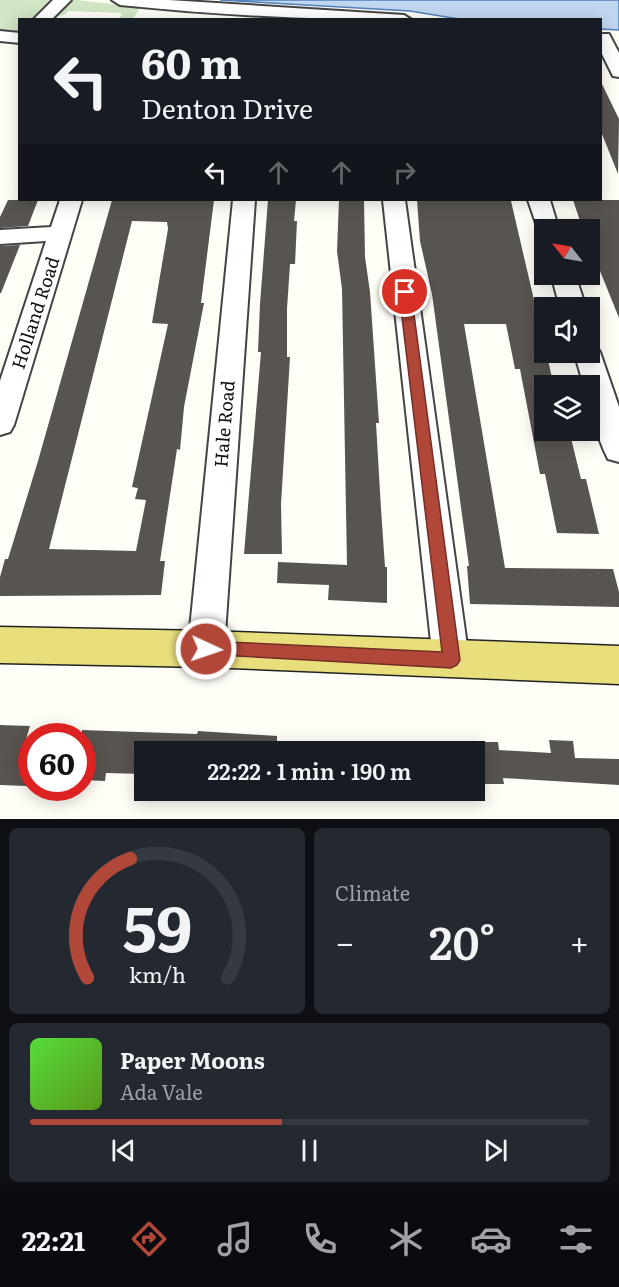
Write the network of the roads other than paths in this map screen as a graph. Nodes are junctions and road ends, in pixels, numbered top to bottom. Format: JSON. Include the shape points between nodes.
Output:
{"nodes":[{"id":1,"x":62,"y":0,"type":"edge"},
{"id":2,"x":120,"y":0,"type":"edge"},
{"id":3,"x":147,"y":8,"type":"edge"},
{"id":4,"x":44,"y":18,"type":"edge"},
{"id":5,"x":361,"y":18,"type":"edge"},
{"id":6,"x":0,"y":36,"type":"edge"},
{"id":7,"x":18,"y":38,"type":"edge"},
{"id":8,"x":607,"y":41,"type":"edge"},
{"id":9,"x":619,"y":72,"type":"edge"},
{"id":10,"x":71,"y":201,"type":"edge"},
{"id":11,"x":244,"y":201,"type":"edge"},
{"id":12,"x":394,"y":201,"type":"edge"},
{"id":13,"x":539,"y":201,"type":"edge"},
{"id":14,"x":545,"y":219,"type":"edge"},
{"id":15,"x":61,"y":233,"type":"junction"},
{"id":16,"x":0,"y":237,"type":"edge"},
{"id":17,"x":591,"y":363,"type":"edge"},
{"id":18,"x":0,"y":425,"type":"edge"},
{"id":19,"x":619,"y":451,"type":"edge"},
{"id":20,"x":0,"y":645,"type":"edge"},
{"id":21,"x":206,"y":649,"type":"junction"},
{"id":22,"x":451,"y":660,"type":"junction"},
{"id":23,"x":619,"y":665,"type":"edge"}],
"edges":[{"from":1,"to":4,"type":"street"},
{"from":2,"to":3,"type":"street"},
{"from":3,"to":5,"type":"street"},
{"from":6,"to":7,"type":"street"},
{"from":8,"to":9,"type":"street"},
{"from":10,"to":15,"type":"street","name":"Holland Road"},
{"from":11,"to":21,"type":"street","name":"Hale Road"},
{"from":12,"to":22,"type":"street"},
{"from":13,"to":14,"type":"street"},
{"from":15,"to":16,"type":"street"},
{"from":15,"to":18,"type":"street","name":"Holland Road"},
{"from":17,"to":19,"type":"street"},
{"from":20,"to":21,"type":"main road"},
{"from":21,"to":22,"type":"main road"},
{"from":22,"to":23,"type":"main road"}]}
